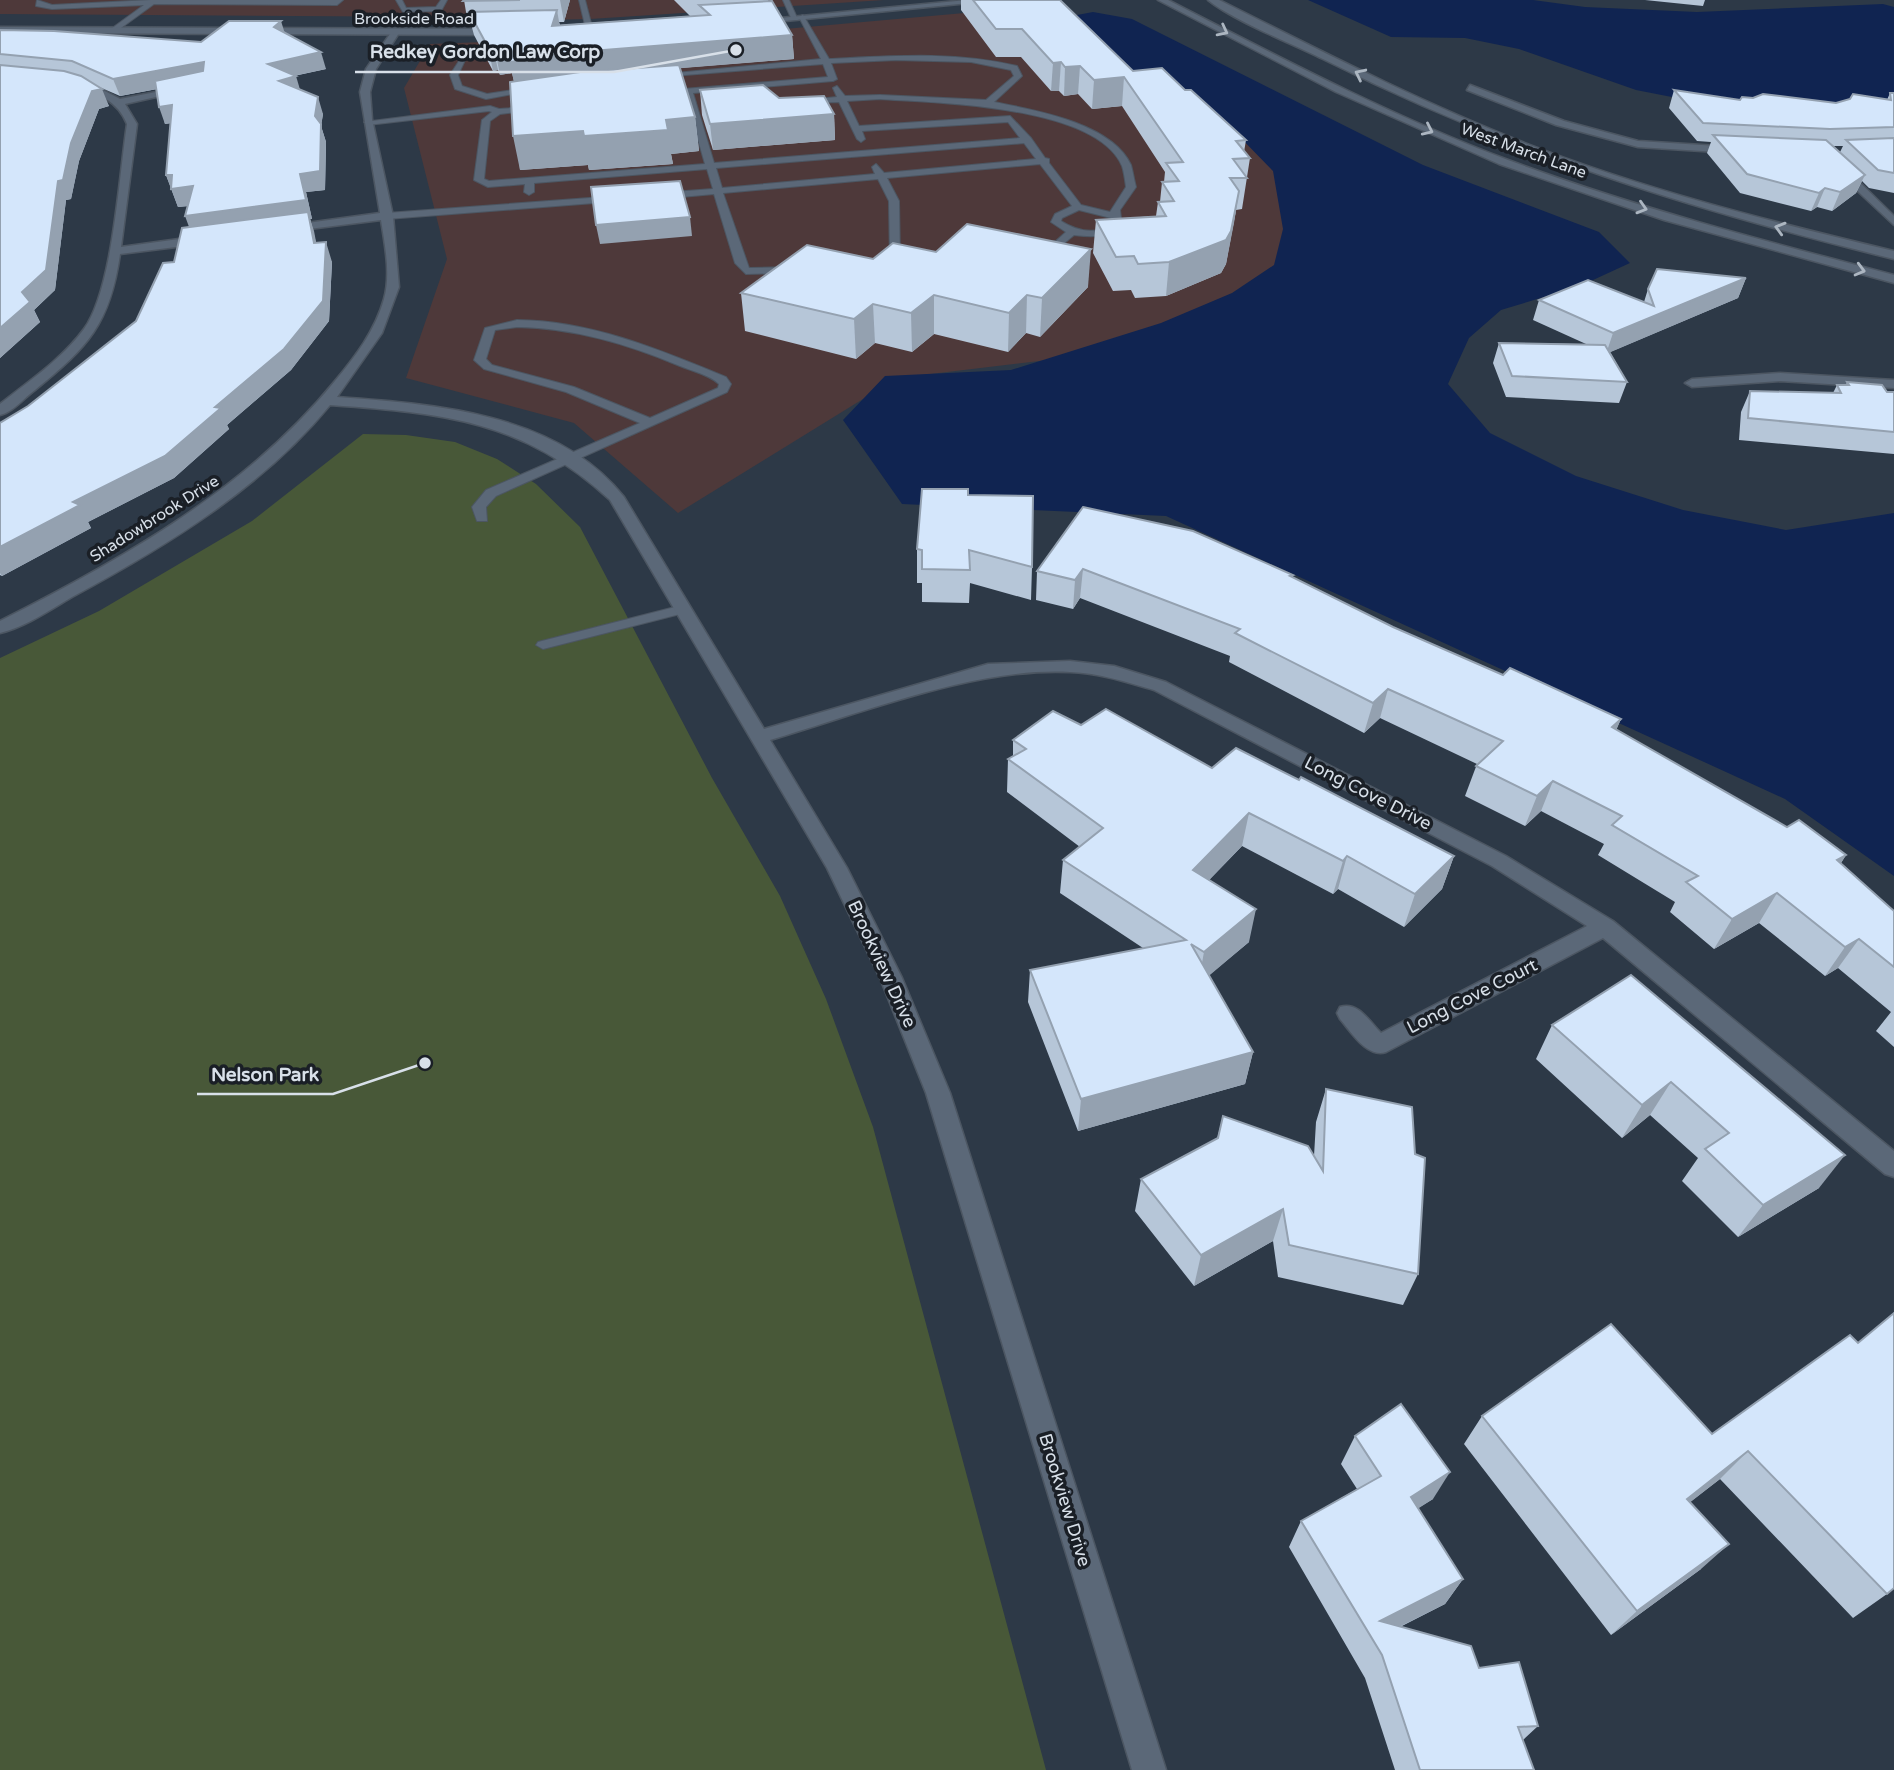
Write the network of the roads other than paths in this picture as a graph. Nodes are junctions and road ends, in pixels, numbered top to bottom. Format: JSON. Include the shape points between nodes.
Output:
{"nodes":[{"id":1,"x":40,"y":0,"type":"edge"},
{"id":2,"x":340,"y":0,"type":"edge"},
{"id":3,"x":399,"y":0,"type":"edge"},
{"id":4,"x":444,"y":0,"type":"edge"},
{"id":5,"x":582,"y":0,"type":"edge"},
{"id":6,"x":786,"y":0,"type":"edge"},
{"id":7,"x":996,"y":0,"type":"edge"},
{"id":8,"x":1162,"y":0,"type":"edge"},
{"id":9,"x":1212,"y":0,"type":"edge"},
{"id":10,"x":154,"y":1,"type":"edge"},
{"id":11,"x":799,"y":18,"type":"junction"},
{"id":12,"x":747,"y":21,"type":"edge"},
{"id":13,"x":578,"y":29,"type":"edge"},
{"id":14,"x":590,"y":29,"type":"junction"},
{"id":15,"x":601,"y":29,"type":"edge"},
{"id":16,"x":0,"y":30,"type":"edge"},
{"id":17,"x":114,"y":31,"type":"junction"},
{"id":18,"x":509,"y":31,"type":"edge"},
{"id":19,"x":395,"y":33,"type":"junction"},
{"id":20,"x":461,"y":60,"type":"dead end"},
{"id":21,"x":826,"y":61,"type":"junction"},
{"id":22,"x":646,"y":76,"type":"edge"},
{"id":23,"x":833,"y":79,"type":"junction"},
{"id":24,"x":67,"y":83,"type":"edge"},
{"id":25,"x":193,"y":86,"type":"edge"},
{"id":26,"x":546,"y":86,"type":"edge"},
{"id":27,"x":1470,"y":88,"type":"dead end"},
{"id":28,"x":688,"y":91,"type":"junction"},
{"id":29,"x":649,"y":94,"type":"edge"},
{"id":30,"x":486,"y":97,"type":"junction"},
{"id":31,"x":842,"y":98,"type":"junction"},
{"id":32,"x":118,"y":102,"type":"junction"},
{"id":33,"x":792,"y":102,"type":"edge"},
{"id":34,"x":988,"y":103,"type":"junction"},
{"id":35,"x":548,"y":106,"type":"edge"},
{"id":36,"x":1015,"y":108,"type":"junction"},
{"id":37,"x":494,"y":110,"type":"junction"},
{"id":38,"x":706,"y":110,"type":"edge"},
{"id":39,"x":694,"y":111,"type":"junction"},
{"id":40,"x":839,"y":115,"type":"dead end"},
{"id":41,"x":850,"y":115,"type":"junction"},
{"id":42,"x":1010,"y":119,"type":"junction"},
{"id":43,"x":368,"y":121,"type":"junction"},
{"id":44,"x":856,"y":130,"type":"junction"},
{"id":45,"x":1028,"y":140,"type":"junction"},
{"id":46,"x":1750,"y":150,"type":"edge"},
{"id":47,"x":869,"y":153,"type":"junction"},
{"id":48,"x":1046,"y":161,"type":"junction"},
{"id":49,"x":1832,"y":161,"type":"edge"},
{"id":50,"x":712,"y":166,"type":"junction"},
{"id":51,"x":881,"y":176,"type":"junction"},
{"id":52,"x":530,"y":181,"type":"junction"},
{"id":53,"x":718,"y":191,"type":"junction"},
{"id":54,"x":650,"y":196,"type":"edge"},
{"id":55,"x":623,"y":198,"type":"edge"},
{"id":56,"x":528,"y":206,"type":"junction"},
{"id":57,"x":1077,"y":207,"type":"junction"},
{"id":58,"x":387,"y":216,"type":"junction"},
{"id":59,"x":1116,"y":216,"type":"junction"},
{"id":60,"x":1894,"y":222,"type":"edge"},
{"id":61,"x":278,"y":230,"type":"edge"},
{"id":62,"x":1072,"y":232,"type":"junction"},
{"id":63,"x":223,"y":237,"type":"edge"},
{"id":64,"x":1019,"y":248,"type":"edge"},
{"id":65,"x":114,"y":251,"type":"junction"},
{"id":66,"x":1894,"y":256,"type":"edge"},
{"id":67,"x":909,"y":259,"type":"edge"},
{"id":68,"x":895,"y":260,"type":"junction"},
{"id":69,"x":882,"y":261,"type":"edge"},
{"id":70,"x":802,"y":269,"type":"edge"},
{"id":71,"x":1894,"y":279,"type":"edge"},
{"id":72,"x":1692,"y":383,"type":"dead end"},
{"id":73,"x":1894,"y":384,"type":"edge"},
{"id":74,"x":330,"y":401,"type":"junction"},
{"id":75,"x":0,"y":411,"type":"edge"},
{"id":76,"x":648,"y":422,"type":"junction"},
{"id":77,"x":572,"y":457,"type":"junction"},
{"id":78,"x":482,"y":519,"type":"dead end"},
{"id":79,"x":683,"y":609,"type":"junction"},
{"id":80,"x":0,"y":628,"type":"edge"},
{"id":81,"x":543,"y":645,"type":"dead end"},
{"id":82,"x":759,"y":737,"type":"junction"},
{"id":83,"x":1605,"y":927,"type":"junction"},
{"id":84,"x":1348,"y":1013,"type":"dead end"},
{"id":85,"x":1894,"y":1166,"type":"edge"},
{"id":86,"x":1149,"y":1770,"type":"edge"}],
"edges":[{"from":1,"to":10,"type":"lane","via":[[38,5],[52,7]]},
{"from":2,"to":10,"type":"lane"},
{"from":3,"to":4,"type":"lane","via":[[403,10],[425,11],[438,9]]},
{"from":5,"to":14,"type":"lane"},
{"from":6,"to":11,"type":"lane"},
{"from":7,"to":11,"type":"street"},
{"from":8,"to":71,"type":"street","name":"West March Lane","one_way":true,"via":[[1450,140],[1592,192]]},
{"from":66,"to":9,"type":"street","name":"West March Lane","one_way":true,"via":[[1647,189],[1471,125]]},
{"from":10,"to":17,"type":"lane"},
{"from":11,"to":12,"type":"street"},
{"from":11,"to":21,"type":"lane"},
{"from":13,"to":14,"type":"street"},
{"from":14,"to":15,"type":"street"},
{"from":16,"to":17,"type":"street","name":"Brookside Road"},
{"from":17,"to":19,"type":"street","name":"Brookside Road"},
{"from":18,"to":19,"type":"street","name":"Brookside Road"},
{"from":19,"to":43,"type":"street","name":"Shadowbrook Drive","via":[[366,85]]},
{"from":20,"to":30,"type":"lane","via":[[454,75],[458,86]]},
{"from":21,"to":22,"type":"lane"},
{"from":21,"to":23,"type":"lane"},
{"from":21,"to":34,"type":"lane","via":[[918,59],[1000,63],[1014,68],[1018,76]]},
{"from":23,"to":28,"type":"lane"},
{"from":23,"to":31,"type":"lane"},
{"from":24,"to":32,"type":"street"},
{"from":25,"to":32,"type":"street"},
{"from":26,"to":30,"type":"lane"},
{"from":27,"to":46,"type":"street","via":[[1560,122],[1638,144]]},
{"from":28,"to":29,"type":"lane"},
{"from":28,"to":39,"type":"lane"},
{"from":30,"to":37,"type":"lane"},
{"from":31,"to":33,"type":"lane"},
{"from":31,"to":34,"type":"lane"},
{"from":31,"to":41,"type":"lane"},
{"from":32,"to":65,"type":"street","via":[[132,124]]},
{"from":34,"to":36,"type":"lane"},
{"from":35,"to":37,"type":"lane"},
{"from":36,"to":42,"type":"lane"},
{"from":36,"to":59,"type":"lane","via":[[1070,124],[1102,141],[1125,164],[1131,187],[1115,210]]},
{"from":37,"to":43,"type":"lane"},
{"from":37,"to":52,"type":"lane","via":[[486,120],[479,180],[488,184]]},
{"from":38,"to":39,"type":"lane"},
{"from":39,"to":50,"type":"lane"},
{"from":40,"to":41,"type":"lane"},
{"from":41,"to":44,"type":"lane"},
{"from":42,"to":44,"type":"lane"},
{"from":42,"to":45,"type":"lane"},
{"from":43,"to":58,"type":"street","name":"Shadowbrook Drive"},
{"from":44,"to":47,"type":"lane"},
{"from":45,"to":47,"type":"lane"},
{"from":45,"to":48,"type":"lane"},
{"from":47,"to":50,"type":"lane"},
{"from":47,"to":51,"type":"lane"},
{"from":48,"to":51,"type":"lane"},
{"from":48,"to":57,"type":"lane"},
{"from":49,"to":60,"type":"street"},
{"from":50,"to":52,"type":"lane"},
{"from":50,"to":53,"type":"lane"},
{"from":51,"to":53,"type":"lane"},
{"from":51,"to":68,"type":"lane","via":[[894,201]]},
{"from":52,"to":56,"type":"lane"},
{"from":53,"to":54,"type":"lane"},
{"from":53,"to":70,"type":"lane","via":[[746,271]]},
{"from":55,"to":56,"type":"lane"},
{"from":56,"to":58,"type":"lane"},
{"from":57,"to":59,"type":"lane"},
{"from":57,"to":62,"type":"lane","via":[[1058,216],[1056,222]]},
{"from":58,"to":61,"type":"street"},
{"from":58,"to":74,"type":"street","name":"Shadowbrook Drive","via":[[393,280],[385,312],[370,345]]},
{"from":59,"to":62,"type":"lane","via":[[1117,226],[1109,232]]},
{"from":62,"to":64,"type":"lane","via":[[1059,243]]},
{"from":63,"to":65,"type":"street"},
{"from":65,"to":75,"type":"street","via":[[109,288],[90,330],[57,366]]},
{"from":67,"to":68,"type":"lane"},
{"from":68,"to":69,"type":"lane"},
{"from":72,"to":73,"type":"street","via":[[1780,377]]},
{"from":74,"to":77,"type":"street","name":"Brookview Drive","via":[[434,410],[492,422]]},
{"from":74,"to":80,"type":"street","name":"Shadowbrook Drive","via":[[230,491],[166,535]]},
{"from":76,"to":76,"type":"lane","via":[[723,390],[725,384],[638,344],[568,327],[503,324],[490,328],[480,360],[488,367],[585,392]]},
{"from":76,"to":77,"type":"lane"},
{"from":77,"to":78,"type":"lane","via":[[491,493],[479,507]]},
{"from":77,"to":79,"type":"street","name":"Brookview Drive","via":[[616,497]]},
{"from":79,"to":81,"type":"lane"},
{"from":79,"to":82,"type":"street","name":"Brookview Drive"},
{"from":82,"to":83,"type":"street","name":"Long Cove Drive","via":[[988,670],[1070,666],[1114,672],[1160,686],[1475,849]]},
{"from":82,"to":86,"type":"street","name":"Brookview Drive","via":[[843,881],[891,978],[938,1094]]},
{"from":83,"to":84,"type":"street","name":"Long Cove Court","via":[[1378,1045]]},
{"from":83,"to":85,"type":"street","name":"Long Cove Drive"}]}
